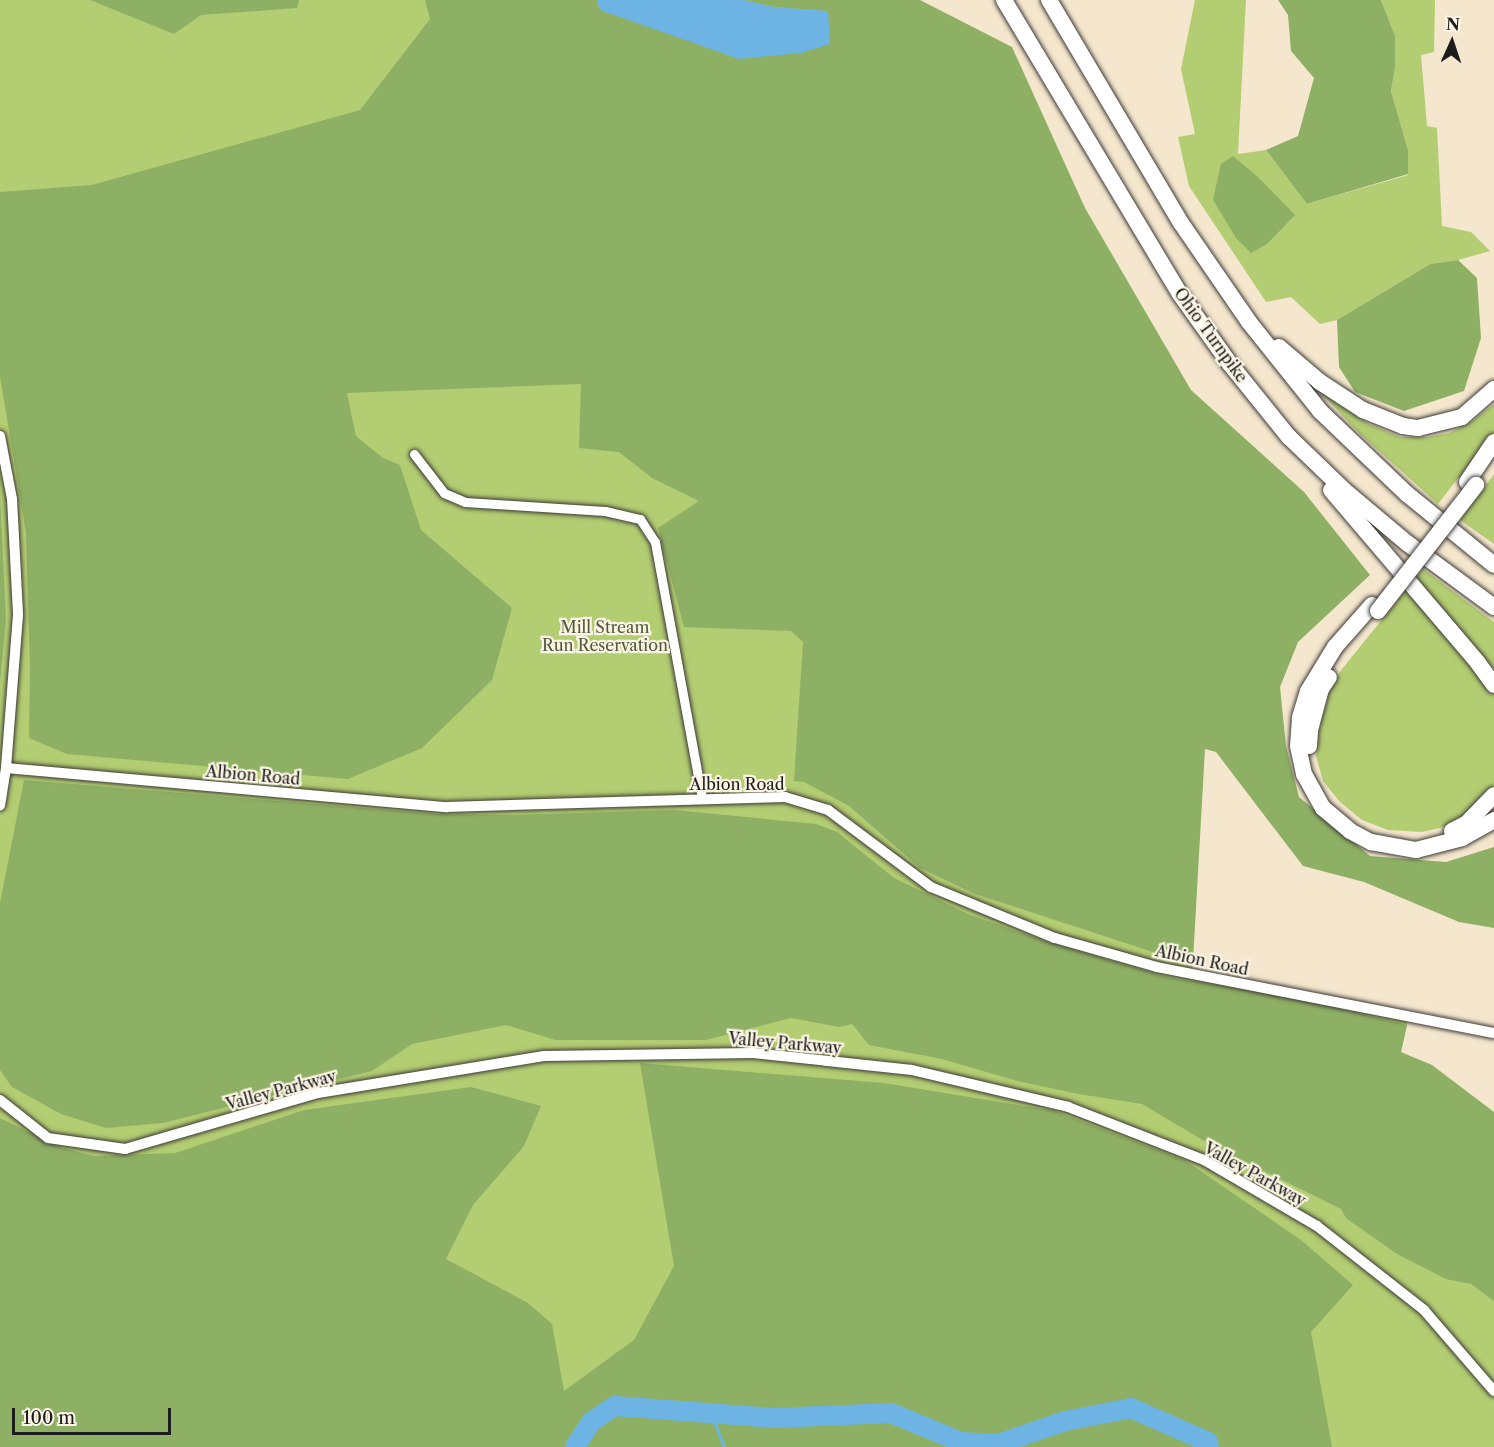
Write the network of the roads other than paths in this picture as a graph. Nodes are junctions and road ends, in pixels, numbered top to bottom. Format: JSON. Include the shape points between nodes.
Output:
{"nodes":[{"id":1,"x":1004,"y":0,"type":"edge"},
{"id":2,"x":1049,"y":0,"type":"edge"},
{"id":3,"x":1249,"y":322,"type":"junction"},
{"id":4,"x":1494,"y":389,"type":"edge"},
{"id":5,"x":0,"y":436,"type":"edge"},
{"id":6,"x":1289,"y":437,"type":"junction"},
{"id":7,"x":1494,"y":442,"type":"edge"},
{"id":8,"x":414,"y":454,"type":"dead end"},
{"id":9,"x":1494,"y":459,"type":"edge"},
{"id":10,"x":1471,"y":484,"type":"junction"},
{"id":11,"x":1494,"y":566,"type":"edge"},
{"id":12,"x":1494,"y":607,"type":"edge"},
{"id":13,"x":1375,"y":608,"type":"junction"},
{"id":14,"x":1494,"y":685,"type":"edge"},
{"id":15,"x":3,"y":768,"type":"edge"},
{"id":16,"x":1494,"y":795,"type":"edge"},
{"id":17,"x":702,"y":799,"type":"junction"},
{"id":18,"x":0,"y":806,"type":"edge"},
{"id":19,"x":1494,"y":820,"type":"edge"},
{"id":20,"x":1494,"y":1033,"type":"edge"},
{"id":21,"x":0,"y":1100,"type":"edge"},
{"id":22,"x":1494,"y":1391,"type":"edge"}],
"edges":[{"from":1,"to":6,"type":"highway","name":"Ohio Turnpike","via":[[1180,294]]},
{"from":2,"to":3,"type":"highway","via":[[1181,223]]},
{"from":3,"to":4,"type":"highway","via":[[1320,382],[1388,422],[1418,428],[1441,424],[1462,417]]},
{"from":3,"to":11,"type":"highway","via":[[1320,411],[1407,495]]},
{"from":5,"to":15,"type":"street","via":[[12,499],[18,615]]},
{"from":6,"to":12,"type":"highway","name":"Ohio Turnpike","via":[[1407,543]]},
{"from":6,"to":14,"type":"highway","via":[[1308,465]]},
{"from":7,"to":10,"type":"highway"},
{"from":8,"to":17,"type":"street","via":[[444,493],[465,502],[605,511],[640,519],[656,542]]},
{"from":9,"to":10,"type":"highway"},
{"from":10,"to":13,"type":"highway","bridge":true},
{"from":13,"to":16,"type":"highway","via":[[1321,689],[1309,747],[1321,789],[1360,826],[1396,838],[1421,839],[1466,824]]},
{"from":13,"to":19,"type":"highway","via":[[1335,647],[1308,691],[1300,718],[1298,746],[1304,774],[1323,808],[1350,831],[1371,842],[1416,850],[1462,838]]},
{"from":15,"to":17,"type":"street","name":"Albion Road","via":[[446,807]]},
{"from":15,"to":18,"type":"street"},
{"from":17,"to":20,"type":"street","name":"Albion Road","via":[[785,797],[828,810],[931,887],[1055,938],[1157,967]]},
{"from":21,"to":22,"type":"street","name":"Valley Parkway","via":[[48,1138],[124,1149],[318,1093],[544,1056],[753,1053],[912,1070],[1068,1107],[1204,1160],[1317,1226],[1424,1310]]}]}
